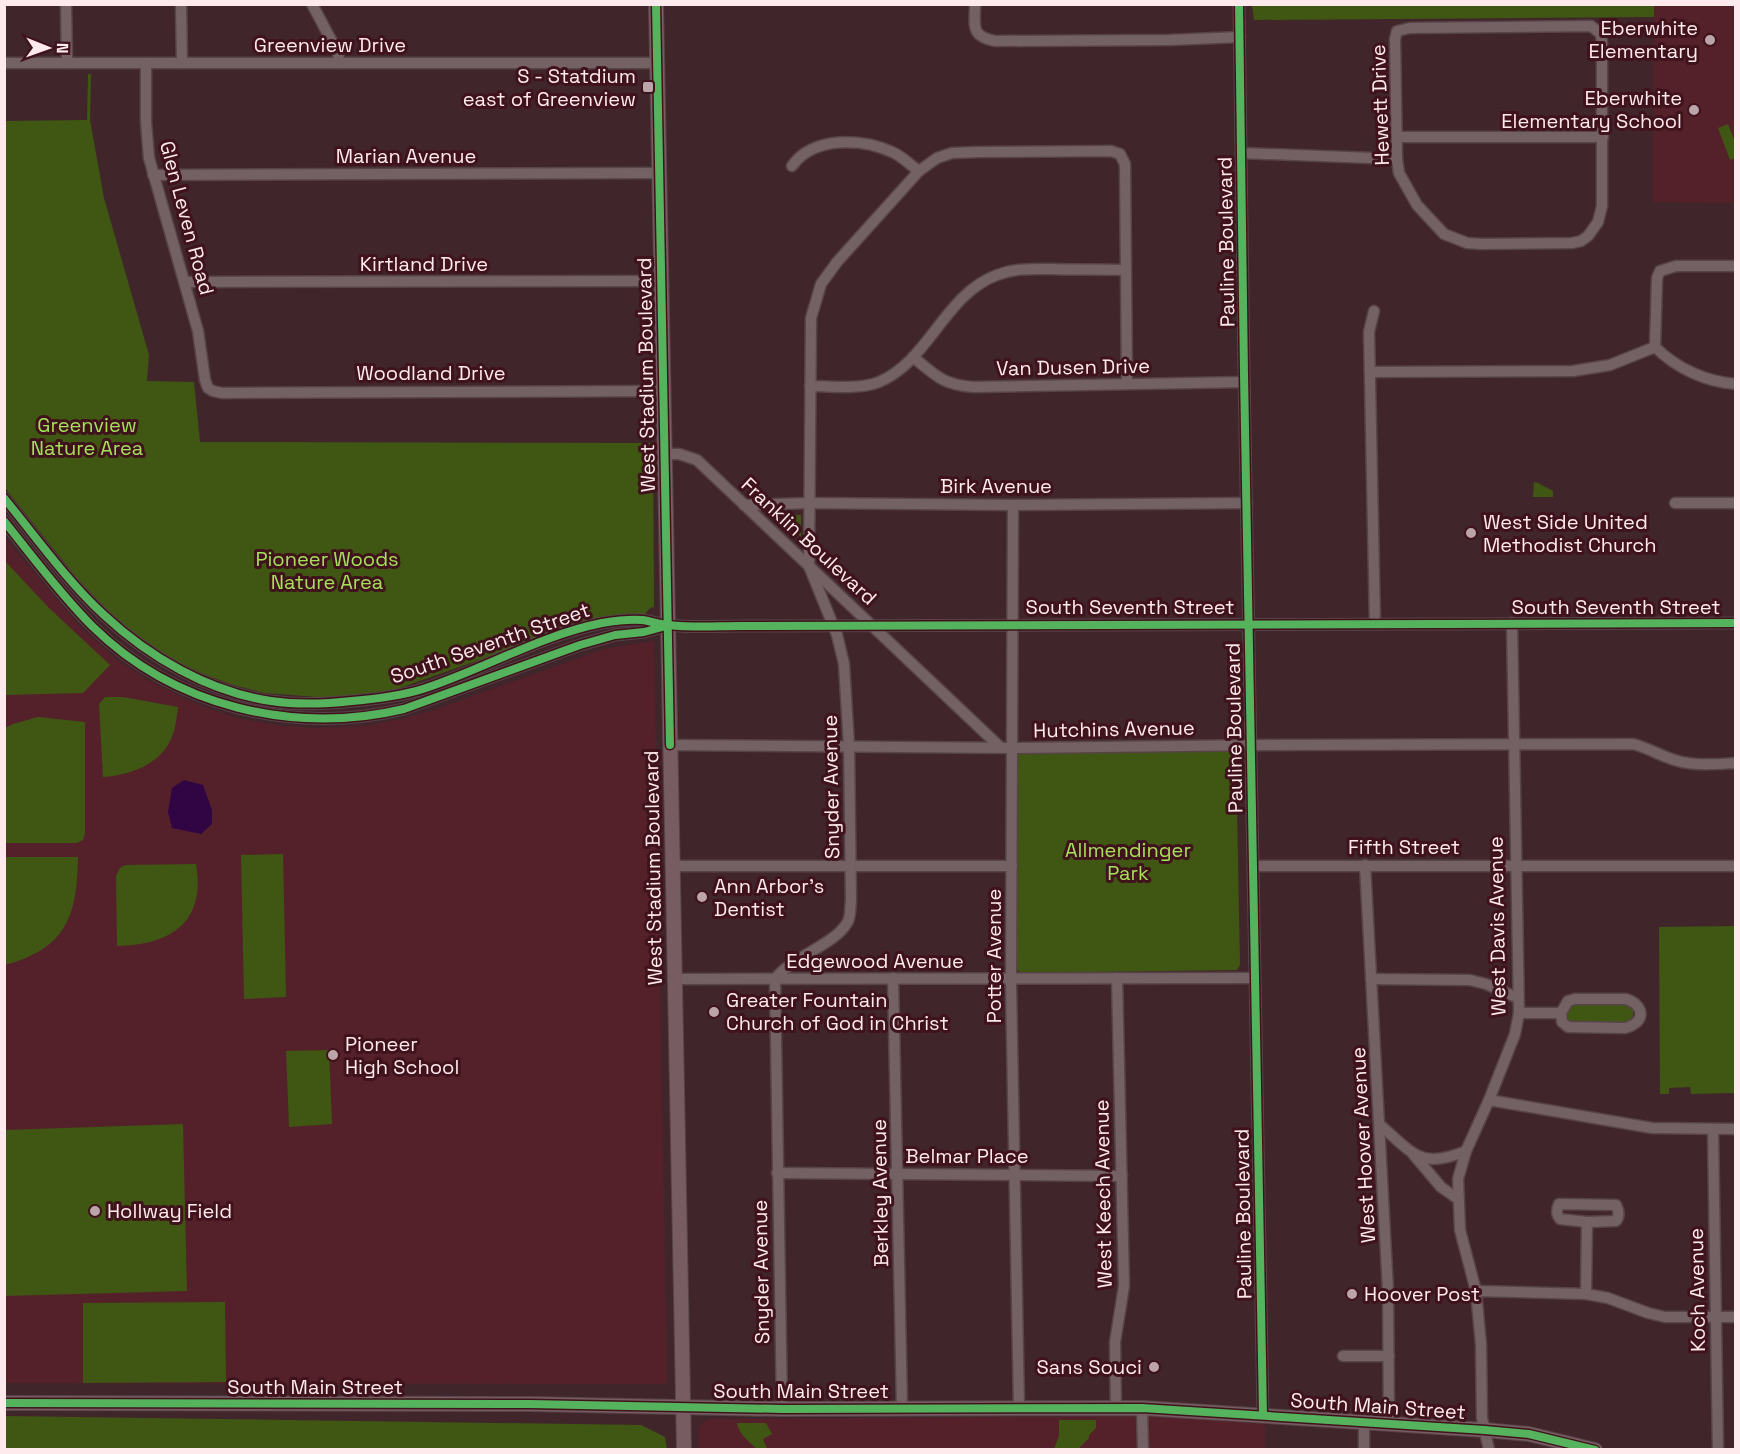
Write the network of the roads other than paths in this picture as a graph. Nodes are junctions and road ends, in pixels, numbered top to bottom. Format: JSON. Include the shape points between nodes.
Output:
{"nodes":[{"id":1,"x":66,"y":4,"type":"edge"},
{"id":2,"x":182,"y":4,"type":"edge"},
{"id":3,"x":312,"y":4,"type":"edge"},
{"id":4,"x":656,"y":4,"type":"edge"},
{"id":5,"x":975,"y":4,"type":"edge"},
{"id":6,"x":1239,"y":4,"type":"edge"},
{"id":7,"x":1240,"y":37,"type":"junction"},
{"id":8,"x":4,"y":63,"type":"edge"},
{"id":9,"x":67,"y":63,"type":"junction"},
{"id":10,"x":146,"y":63,"type":"junction"},
{"id":11,"x":182,"y":63,"type":"junction"},
{"id":12,"x":339,"y":63,"type":"junction"},
{"id":13,"x":657,"y":63,"type":"junction"},
{"id":14,"x":1397,"y":137,"type":"junction"},
{"id":15,"x":1603,"y":137,"type":"junction"},
{"id":16,"x":1242,"y":153,"type":"junction"},
{"id":17,"x":1397,"y":159,"type":"junction"},
{"id":18,"x":792,"y":166,"type":"dead end"},
{"id":19,"x":919,"y":171,"type":"junction"},
{"id":20,"x":658,"y":173,"type":"junction"},
{"id":21,"x":153,"y":175,"type":"junction"},
{"id":22,"x":1736,"y":266,"type":"edge"},
{"id":23,"x":1125,"y":270,"type":"junction"},
{"id":24,"x":661,"y":281,"type":"junction"},
{"id":25,"x":186,"y":282,"type":"junction"},
{"id":26,"x":1374,"y":310,"type":"dead end"},
{"id":27,"x":1655,"y":347,"type":"junction"},
{"id":28,"x":913,"y":357,"type":"junction"},
{"id":29,"x":1370,"y":372,"type":"junction"},
{"id":30,"x":205,"y":380,"type":"joint"},
{"id":31,"x":1244,"y":382,"type":"junction"},
{"id":32,"x":1127,"y":383,"type":"junction"},
{"id":33,"x":1736,"y":384,"type":"edge"},
{"id":34,"x":810,"y":386,"type":"junction"},
{"id":35,"x":664,"y":391,"type":"junction"},
{"id":36,"x":664,"y":454,"type":"junction"},
{"id":37,"x":4,"y":498,"type":"edge"},
{"id":38,"x":810,"y":503,"type":"junction"},
{"id":39,"x":1247,"y":503,"type":"junction"},
{"id":40,"x":1675,"y":503,"type":"dead end"},
{"id":41,"x":1736,"y":503,"type":"edge"},
{"id":42,"x":744,"y":505,"type":"junction"},
{"id":43,"x":1013,"y":505,"type":"junction"},
{"id":44,"x":4,"y":521,"type":"edge"},
{"id":45,"x":809,"y":566,"type":"junction"},
{"id":46,"x":1512,"y":623,"type":"junction"},
{"id":47,"x":1736,"y":623,"type":"edge"},
{"id":48,"x":1013,"y":624,"type":"junction"},
{"id":49,"x":1249,"y":624,"type":"junction"},
{"id":50,"x":1375,"y":624,"type":"junction"},
{"id":51,"x":668,"y":625,"type":"junction"},
{"id":52,"x":833,"y":625,"type":"junction"},
{"id":53,"x":873,"y":626,"type":"junction"},
{"id":54,"x":670,"y":745,"type":"junction"},
{"id":55,"x":1251,"y":745,"type":"junction"},
{"id":56,"x":849,"y":746,"type":"junction"},
{"id":57,"x":1513,"y":746,"type":"junction"},
{"id":58,"x":1000,"y":747,"type":"junction"},
{"id":59,"x":1013,"y":748,"type":"junction"},
{"id":60,"x":1736,"y":764,"type":"edge"},
{"id":61,"x":1365,"y":865,"type":"junction"},
{"id":62,"x":850,"y":866,"type":"junction"},
{"id":63,"x":1012,"y":866,"type":"junction"},
{"id":64,"x":1253,"y":866,"type":"junction"},
{"id":65,"x":1515,"y":866,"type":"junction"},
{"id":66,"x":1736,"y":866,"type":"edge"},
{"id":67,"x":672,"y":867,"type":"junction"},
{"id":68,"x":893,"y":978,"type":"junction"},
{"id":69,"x":1012,"y":978,"type":"junction"},
{"id":70,"x":1117,"y":978,"type":"junction"},
{"id":71,"x":1255,"y":978,"type":"junction"},
{"id":72,"x":674,"y":979,"type":"junction"},
{"id":73,"x":775,"y":979,"type":"junction"},
{"id":74,"x":1371,"y":979,"type":"junction"},
{"id":75,"x":1518,"y":998,"type":"junction"},
{"id":76,"x":1519,"y":1013,"type":"junction"},
{"id":77,"x":1561,"y":1013,"type":"junction"},
{"id":78,"x":1489,"y":1100,"type":"junction"},
{"id":79,"x":1380,"y":1125,"type":"junction"},
{"id":80,"x":1713,"y":1129,"type":"junction"},
{"id":81,"x":1736,"y":1129,"type":"edge"},
{"id":82,"x":1466,"y":1151,"type":"junction"},
{"id":83,"x":1413,"y":1154,"type":"junction"},
{"id":84,"x":777,"y":1173,"type":"junction"},
{"id":85,"x":897,"y":1174,"type":"junction"},
{"id":86,"x":1014,"y":1174,"type":"junction"},
{"id":87,"x":1122,"y":1176,"type":"junction"},
{"id":88,"x":1458,"y":1199,"type":"junction"},
{"id":89,"x":1587,"y":1222,"type":"junction"},
{"id":90,"x":1476,"y":1291,"type":"junction"},
{"id":91,"x":1586,"y":1294,"type":"junction"},
{"id":92,"x":1716,"y":1317,"type":"junction"},
{"id":93,"x":1736,"y":1317,"type":"edge"},
{"id":94,"x":1343,"y":1356,"type":"dead end"},
{"id":95,"x":1389,"y":1356,"type":"junction"},
{"id":96,"x":4,"y":1403,"type":"edge"},
{"id":97,"x":902,"y":1407,"type":"junction"},
{"id":98,"x":1019,"y":1407,"type":"junction"},
{"id":99,"x":683,"y":1408,"type":"junction"},
{"id":100,"x":1116,"y":1408,"type":"junction"},
{"id":101,"x":1142,"y":1408,"type":"junction"},
{"id":102,"x":782,"y":1409,"type":"junction"},
{"id":103,"x":1263,"y":1414,"type":"junction"},
{"id":104,"x":1364,"y":1422,"type":"junction"},
{"id":105,"x":1389,"y":1424,"type":"junction"},
{"id":106,"x":1485,"y":1430,"type":"junction"},
{"id":107,"x":684,"y":1449,"type":"edge"},
{"id":108,"x":1143,"y":1449,"type":"edge"},
{"id":109,"x":1364,"y":1449,"type":"edge"},
{"id":110,"x":1489,"y":1449,"type":"edge"},
{"id":111,"x":1595,"y":1449,"type":"edge"},
{"id":112,"x":1718,"y":1449,"type":"edge"}],
"edges":[{"from":1,"to":9,"type":"street"},
{"from":2,"to":11,"type":"street"},
{"from":3,"to":12,"type":"street","via":[[338,53]]},
{"from":4,"to":13,"type":"main road","name":"West Stadium Boulevard"},
{"from":5,"to":7,"type":"street","via":[[975,30],[983,39],[995,41]]},
{"from":6,"to":7,"type":"street","name":"Pauline Boulevard"},
{"from":7,"to":16,"type":"street","name":"Pauline Boulevard"},
{"from":8,"to":9,"type":"street","name":"Greenview Drive"},
{"from":9,"to":10,"type":"street","name":"Greenview Drive"},
{"from":10,"to":11,"type":"street","name":"Greenview Drive"},
{"from":10,"to":21,"type":"street","name":"Glen Leven Road","via":[[147,142]]},
{"from":11,"to":12,"type":"street","name":"Greenview Drive"},
{"from":12,"to":13,"type":"street","name":"Greenview Drive"},
{"from":13,"to":20,"type":"main road","name":"West Stadium Boulevard"},
{"from":14,"to":15,"type":"street"},
{"from":14,"to":15,"type":"street","name":"Hewett Drive","via":[[1397,31],[1591,26],[1602,33]]},
{"from":14,"to":17,"type":"street","name":"Hewett Drive"},
{"from":15,"to":17,"type":"street","name":"Hewett Drive","via":[[1602,206],[1598,222],[1581,241],[1467,243],[1444,234],[1417,205],[1399,173]]},
{"from":16,"to":17,"type":"street"},
{"from":16,"to":31,"type":"street","name":"Pauline Boulevard"},
{"from":18,"to":19,"type":"street","via":[[808,151],[845,142],[870,143],[894,152]]},
{"from":19,"to":23,"type":"street","name":"Snyder Avenue","via":[[952,153],[1120,154],[1125,164]]},
{"from":19,"to":34,"type":"street","name":"Snyder Avenue","via":[[820,284],[811,318]]},
{"from":20,"to":21,"type":"street","name":"Marian Avenue"},
{"from":20,"to":24,"type":"main road","name":"West Stadium Boulevard"},
{"from":21,"to":25,"type":"street","name":"Glen Leven Road"},
{"from":22,"to":27,"type":"street","via":[[1676,266],[1660,271]]},
{"from":23,"to":28,"type":"street","via":[[1018,269],[995,275],[962,299]]},
{"from":23,"to":32,"type":"street"},
{"from":24,"to":25,"type":"street","name":"Kirtland Drive"},
{"from":24,"to":35,"type":"main road","name":"West Stadium Boulevard"},
{"from":25,"to":30,"type":"street","name":"Glen Leven Road"},
{"from":26,"to":29,"type":"street","via":[[1369,332]]},
{"from":27,"to":29,"type":"street","via":[[1610,365],[1573,371]]},
{"from":27,"to":33,"type":"street","via":[[1666,358],[1708,380]]},
{"from":28,"to":32,"type":"street","name":"Van Dusen Drive","via":[[955,386]]},
{"from":28,"to":34,"type":"street","via":[[878,382]]},
{"from":29,"to":50,"type":"street"},
{"from":30,"to":35,"type":"street","name":"Woodland Drive","via":[[208,388],[222,393]]},
{"from":31,"to":32,"type":"street","name":"Van Dusen Drive"},
{"from":31,"to":39,"type":"street","name":"Pauline Boulevard"},
{"from":34,"to":38,"type":"street","name":"Snyder Avenue"},
{"from":35,"to":36,"type":"main road","name":"West Stadium Boulevard"},
{"from":36,"to":42,"type":"street","name":"Franklin Boulevard","via":[[697,460]]},
{"from":36,"to":51,"type":"main road","name":"West Stadium Boulevard"},
{"from":37,"to":51,"type":"street","name":"South Seventh Street","via":[[90,601],[131,638],[196,677],[270,700],[321,704],[397,696],[601,623],[642,620]]},
{"from":38,"to":42,"type":"street","name":"Birk Avenue"},
{"from":38,"to":43,"type":"street","name":"Birk Avenue"},
{"from":38,"to":45,"type":"street","name":"Snyder Avenue"},
{"from":39,"to":43,"type":"street","name":"Birk Avenue"},
{"from":39,"to":49,"type":"street","name":"Pauline Boulevard"},
{"from":40,"to":41,"type":"street"},
{"from":42,"to":45,"type":"street","name":"Franklin Boulevard"},
{"from":43,"to":48,"type":"street","name":"Potter Avenue"},
{"from":44,"to":51,"type":"street","name":"South Seventh Street","via":[[73,606],[123,652],[195,694],[270,716],[297,719],[388,713],[580,645]]},
{"from":45,"to":52,"type":"street","name":"Snyder Avenue"},
{"from":45,"to":53,"type":"street","name":"Franklin Boulevard"},
{"from":46,"to":47,"type":"street","name":"South Seventh Street"},
{"from":46,"to":50,"type":"street","name":"South Seventh Street"},
{"from":46,"to":57,"type":"street","name":"West Davis Avenue"},
{"from":48,"to":49,"type":"street","name":"South Seventh Street"},
{"from":48,"to":53,"type":"street","name":"South Seventh Street"},
{"from":48,"to":59,"type":"street","name":"Potter Avenue"},
{"from":49,"to":50,"type":"street","name":"South Seventh Street"},
{"from":49,"to":55,"type":"street","name":"Pauline Boulevard"},
{"from":51,"to":52,"type":"street","name":"South Seventh Street"},
{"from":51,"to":54,"type":"main road","name":"West Stadium Boulevard"},
{"from":52,"to":53,"type":"street","name":"South Seventh Street"},
{"from":52,"to":56,"type":"street","name":"Snyder Avenue","via":[[844,664]]},
{"from":53,"to":58,"type":"street","name":"Franklin Boulevard"},
{"from":54,"to":56,"type":"street","name":"Hutchins Avenue"},
{"from":54,"to":67,"type":"main road","name":"West Stadium Boulevard"},
{"from":55,"to":57,"type":"street","name":"Hutchins Avenue"},
{"from":55,"to":59,"type":"street","name":"Hutchins Avenue"},
{"from":55,"to":64,"type":"street","name":"Pauline Boulevard"},
{"from":56,"to":58,"type":"street","name":"Hutchins Avenue"},
{"from":56,"to":62,"type":"street","name":"Snyder Avenue"},
{"from":57,"to":60,"type":"street","name":"Hutchins Avenue","via":[[1633,744],[1676,761]]},
{"from":57,"to":65,"type":"street","name":"West Davis Avenue"},
{"from":58,"to":59,"type":"street","name":"Hutchins Avenue"},
{"from":59,"to":63,"type":"street","name":"Potter Avenue"},
{"from":61,"to":64,"type":"street","name":"Fifth Street"},
{"from":61,"to":65,"type":"street","name":"Fifth Street"},
{"from":61,"to":74,"type":"street","name":"West Hoover Avenue"},
{"from":62,"to":63,"type":"street"},
{"from":62,"to":67,"type":"street"},
{"from":62,"to":73,"type":"street","name":"Snyder Avenue","via":[[848,922],[833,938],[782,970]]},
{"from":63,"to":69,"type":"street","name":"Potter Avenue"},
{"from":64,"to":71,"type":"street","name":"Pauline Boulevard"},
{"from":65,"to":66,"type":"street","name":"Fifth Street"},
{"from":65,"to":75,"type":"street","name":"West Davis Avenue"},
{"from":67,"to":72,"type":"main road","name":"West Stadium Boulevard"},
{"from":68,"to":69,"type":"street","name":"Edgewood Avenue"},
{"from":68,"to":73,"type":"street","name":"Edgewood Avenue"},
{"from":68,"to":85,"type":"street","name":"Berkley Avenue"},
{"from":69,"to":70,"type":"street","name":"Edgewood Avenue"},
{"from":69,"to":86,"type":"street","name":"Potter Avenue"},
{"from":70,"to":71,"type":"street","name":"Edgewood Avenue"},
{"from":70,"to":87,"type":"street","name":"West Keech Avenue"},
{"from":71,"to":103,"type":"street","name":"Pauline Boulevard"},
{"from":72,"to":73,"type":"street","name":"Edgewood Avenue"},
{"from":72,"to":99,"type":"main road","name":"West Stadium Boulevard"},
{"from":73,"to":84,"type":"street","name":"Snyder Avenue"},
{"from":74,"to":75,"type":"street","via":[[1470,980]]},
{"from":74,"to":79,"type":"street","name":"West Hoover Avenue"},
{"from":75,"to":76,"type":"street","name":"West Davis Avenue"},
{"from":76,"to":77,"type":"street"},
{"from":76,"to":78,"type":"street","name":"West Davis Avenue","via":[[1515,1034]]},
{"from":77,"to":77,"type":"street","via":[[1568,1027],[1605,1028],[1633,1026],[1641,1013],[1639,1006],[1626,999],[1575,999],[1568,1001]]},
{"from":78,"to":80,"type":"street","via":[[1652,1128]]},
{"from":78,"to":82,"type":"street","name":"West Davis Avenue"},
{"from":79,"to":83,"type":"street"},
{"from":79,"to":95,"type":"street","name":"West Hoover Avenue"},
{"from":80,"to":81,"type":"street"},
{"from":80,"to":92,"type":"street","name":"Koch Avenue"},
{"from":82,"to":83,"type":"street","via":[[1442,1160]]},
{"from":82,"to":88,"type":"street","name":"West Davis Avenue","via":[[1458,1179]]},
{"from":83,"to":88,"type":"street","via":[[1441,1187]]},
{"from":84,"to":85,"type":"street","name":"Belmar Place"},
{"from":84,"to":102,"type":"street","name":"Snyder Avenue"},
{"from":85,"to":86,"type":"street","name":"Belmar Place"},
{"from":85,"to":97,"type":"street","name":"Berkley Avenue"},
{"from":86,"to":87,"type":"street","name":"Belmar Place"},
{"from":86,"to":98,"type":"street","name":"Potter Avenue"},
{"from":87,"to":100,"type":"street","name":"West Keech Avenue","via":[[1124,1286],[1115,1342]]},
{"from":88,"to":90,"type":"street","name":"West Davis Avenue","via":[[1460,1230]]},
{"from":89,"to":89,"type":"street","via":[[1560,1219],[1559,1204],[1608,1204],[1619,1210],[1616,1221]]},
{"from":89,"to":91,"type":"street"},
{"from":90,"to":91,"type":"street"},
{"from":90,"to":106,"type":"street","name":"West Davis Avenue"},
{"from":91,"to":92,"type":"street","via":[[1665,1317]]},
{"from":92,"to":93,"type":"street"},
{"from":92,"to":112,"type":"street","name":"Koch Avenue"},
{"from":94,"to":95,"type":"street"},
{"from":95,"to":105,"type":"street","name":"West Hoover Avenue"},
{"from":96,"to":99,"type":"main road","name":"South Main Street"},
{"from":97,"to":98,"type":"main road","name":"South Main Street"},
{"from":97,"to":102,"type":"main road","name":"South Main Street"},
{"from":98,"to":100,"type":"main road","name":"South Main Street"},
{"from":99,"to":102,"type":"main road","name":"South Main Street"},
{"from":99,"to":107,"type":"main road","name":"West Stadium Boulevard"},
{"from":100,"to":101,"type":"main road","name":"South Main Street"},
{"from":101,"to":103,"type":"main road","name":"South Main Street"},
{"from":101,"to":108,"type":"street"},
{"from":103,"to":104,"type":"main road","name":"South Main Street"},
{"from":104,"to":105,"type":"main road","name":"South Main Street"},
{"from":104,"to":109,"type":"street"},
{"from":105,"to":106,"type":"main road","name":"South Main Street"},
{"from":106,"to":110,"type":"street","name":"West Davis Avenue"},
{"from":106,"to":111,"type":"main road","name":"South Main Street"}]}
